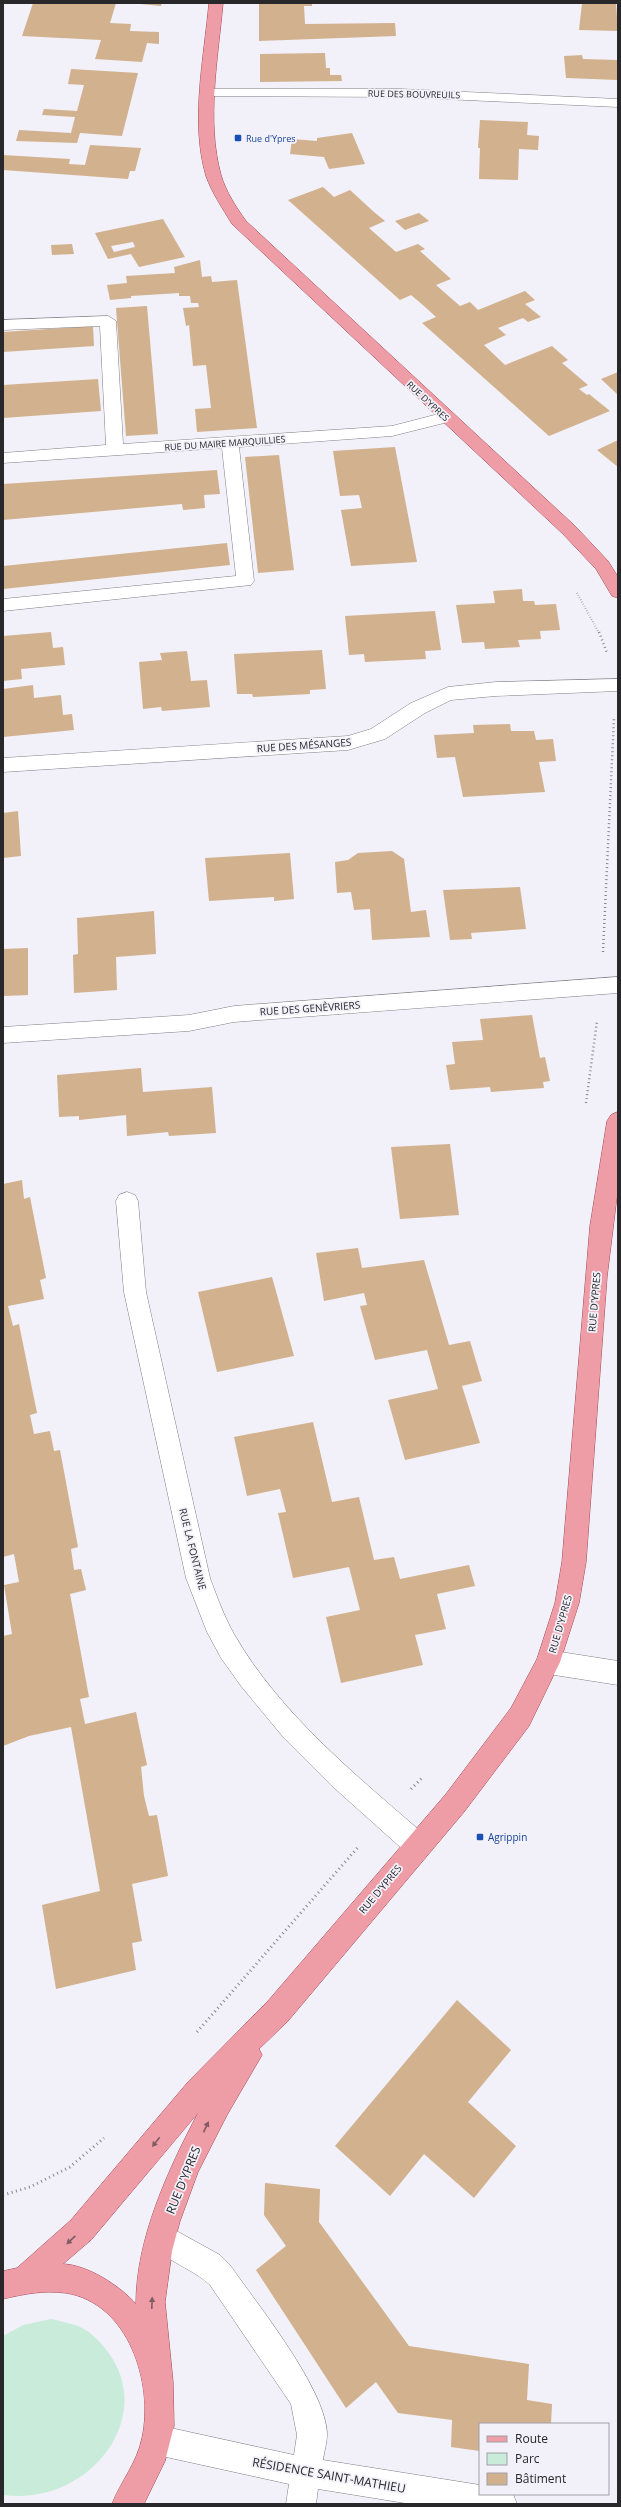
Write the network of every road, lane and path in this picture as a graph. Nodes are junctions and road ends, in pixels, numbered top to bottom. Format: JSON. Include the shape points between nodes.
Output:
{"nodes":[{"id":1,"x":216,"y":3,"type":"edge"},
{"id":2,"x":209,"y":93,"type":"junction"},
{"id":3,"x":617,"y":104,"type":"edge"},
{"id":4,"x":3,"y":325,"type":"edge"},
{"id":5,"x":446,"y":417,"type":"junction"},
{"id":6,"x":230,"y":442,"type":"junction"},
{"id":7,"x":115,"y":450,"type":"junction"},
{"id":8,"x":3,"y":458,"type":"edge"},
{"id":9,"x":616,"y":585,"type":"edge"},
{"id":10,"x":577,"y":592,"type":"dead end"},
{"id":11,"x":3,"y":605,"type":"edge"},
{"id":12,"x":615,"y":685,"type":"edge"},
{"id":13,"x":3,"y":765,"type":"edge"},
{"id":14,"x":610,"y":986,"type":"edge"},
{"id":15,"x":3,"y":1036,"type":"edge"},
{"id":16,"x":585,"y":1108,"type":"dead end"},
{"id":17,"x":618,"y":1121,"type":"edge"},
{"id":18,"x":127,"y":1200,"type":"dead end"},
{"id":19,"x":548,"y":1662,"type":"junction"},
{"id":20,"x":618,"y":1673,"type":"edge"},
{"id":21,"x":428,"y":1772,"type":"dead end"},
{"id":22,"x":385,"y":1817,"type":"junction"},
{"id":23,"x":417,"y":1845,"type":"junction"},
{"id":24,"x":278,"y":2011,"type":"junction"},
{"id":25,"x":194,"y":2036,"type":"dead end"},
{"id":26,"x":105,"y":2136,"type":"dead end"},
{"id":27,"x":3,"y":2195,"type":"edge"},
{"id":28,"x":162,"y":2237,"type":"junction"},
{"id":29,"x":15,"y":2281,"type":"edge"},
{"id":30,"x":157,"y":2370,"type":"junction"},
{"id":31,"x":157,"y":2440,"type":"junction"},
{"id":32,"x":307,"y":2472,"type":"junction"},
{"id":33,"x":127,"y":2504,"type":"edge"},
{"id":34,"x":301,"y":2504,"type":"edge"},
{"id":35,"x":502,"y":2504,"type":"edge"}],
"edges":[{"from":1,"to":2,"type":"main road","name":"RUE D'YPRES"},
{"from":2,"to":3,"type":"street","name":"RUE DES BOUVREUILS","via":[[400,93]]},
{"from":2,"to":5,"type":"main road","name":"RUE D'YPRES","via":[[209,150],[214,175],[226,202],[240,224]]},
{"from":4,"to":7,"type":"street","via":[[108,321]]},
{"from":5,"to":6,"type":"street","name":"RUE DU MAIRE MARQUILLIES","via":[[392,431]]},
{"from":5,"to":9,"type":"main road","name":"RUE D'YPRES","via":[[590,550]]},
{"from":6,"to":7,"type":"street","name":"RUE DU MAIRE MARQUILLIES"},
{"from":6,"to":11,"type":"street","via":[[245,581]]},
{"from":7,"to":8,"type":"street","name":"RUE DU MAIRE MARQUILLIES"},
{"from":10,"to":12,"type":"path","via":[[604,642]]},
{"from":12,"to":13,"type":"street","name":"RUE DES MÉSANGES","via":[[496,689],[448,694],[418,708],[378,734],[348,743]]},
{"from":12,"to":14,"type":"path"},
{"from":14,"to":15,"type":"street","name":"RUE DES GENÈVRIERS","via":[[234,1014],[188,1023]]},
{"from":14,"to":16,"type":"path"},
{"from":17,"to":19,"type":"main road","name":"RUE D'YPRES","via":[[596,1270],[574,1562],[567,1603]]},
{"from":18,"to":22,"type":"street","name":"RUE LA FONTAINE","via":[[135,1292],[198,1578],[211,1614],[230,1650],[263,1694],[301,1737]]},
{"from":19,"to":20,"type":"street"},
{"from":19,"to":23,"type":"main road","name":"RUE D'YPRES","via":[[520,1717],[455,1803]]},
{"from":21,"to":22,"type":"path"},
{"from":22,"to":23,"type":"street","name":"RUE LA FONTAINE"},
{"from":22,"to":25,"type":"path"},
{"from":23,"to":24,"type":"main road","name":"RUE D'YPRES"},
{"from":28,"to":24,"type":"main road","name":"RUE D'YPRES","one_way":true,"via":[[179,2186],[211,2117],[235,2074]]},
{"from":24,"to":29,"type":"main road","name":"RUE D'YPRES","one_way":true,"via":[[198,2092],[81,2230]]},
{"from":26,"to":27,"type":"path","via":[[70,2168],[30,2187]]},
{"from":30,"to":28,"type":"main road","name":"RUE D'YPRES","one_way":true,"via":[[151,2317],[152,2279]]},
{"from":28,"to":32,"type":"street","via":[[210,2265],[220,2275],[301,2394],[310,2419],[312,2435]]},
{"from":29,"to":30,"type":"main road","via":[[46,2276],[64,2278],[83,2282],[105,2294],[129,2314],[141,2331]]},
{"from":30,"to":31,"type":"main road","name":"RUE D'YPRES","via":[[160,2416]]},
{"from":31,"to":32,"type":"street","name":"RÉSIDENCE SAINT-MATHIEU","via":[[264,2465]]},
{"from":31,"to":33,"type":"main road","name":"RUE D'YPRES","via":[[145,2473]]},
{"from":32,"to":34,"type":"street"},
{"from":32,"to":35,"type":"street","name":"RÉSIDENCE SAINT-MATHIEU"}]}
